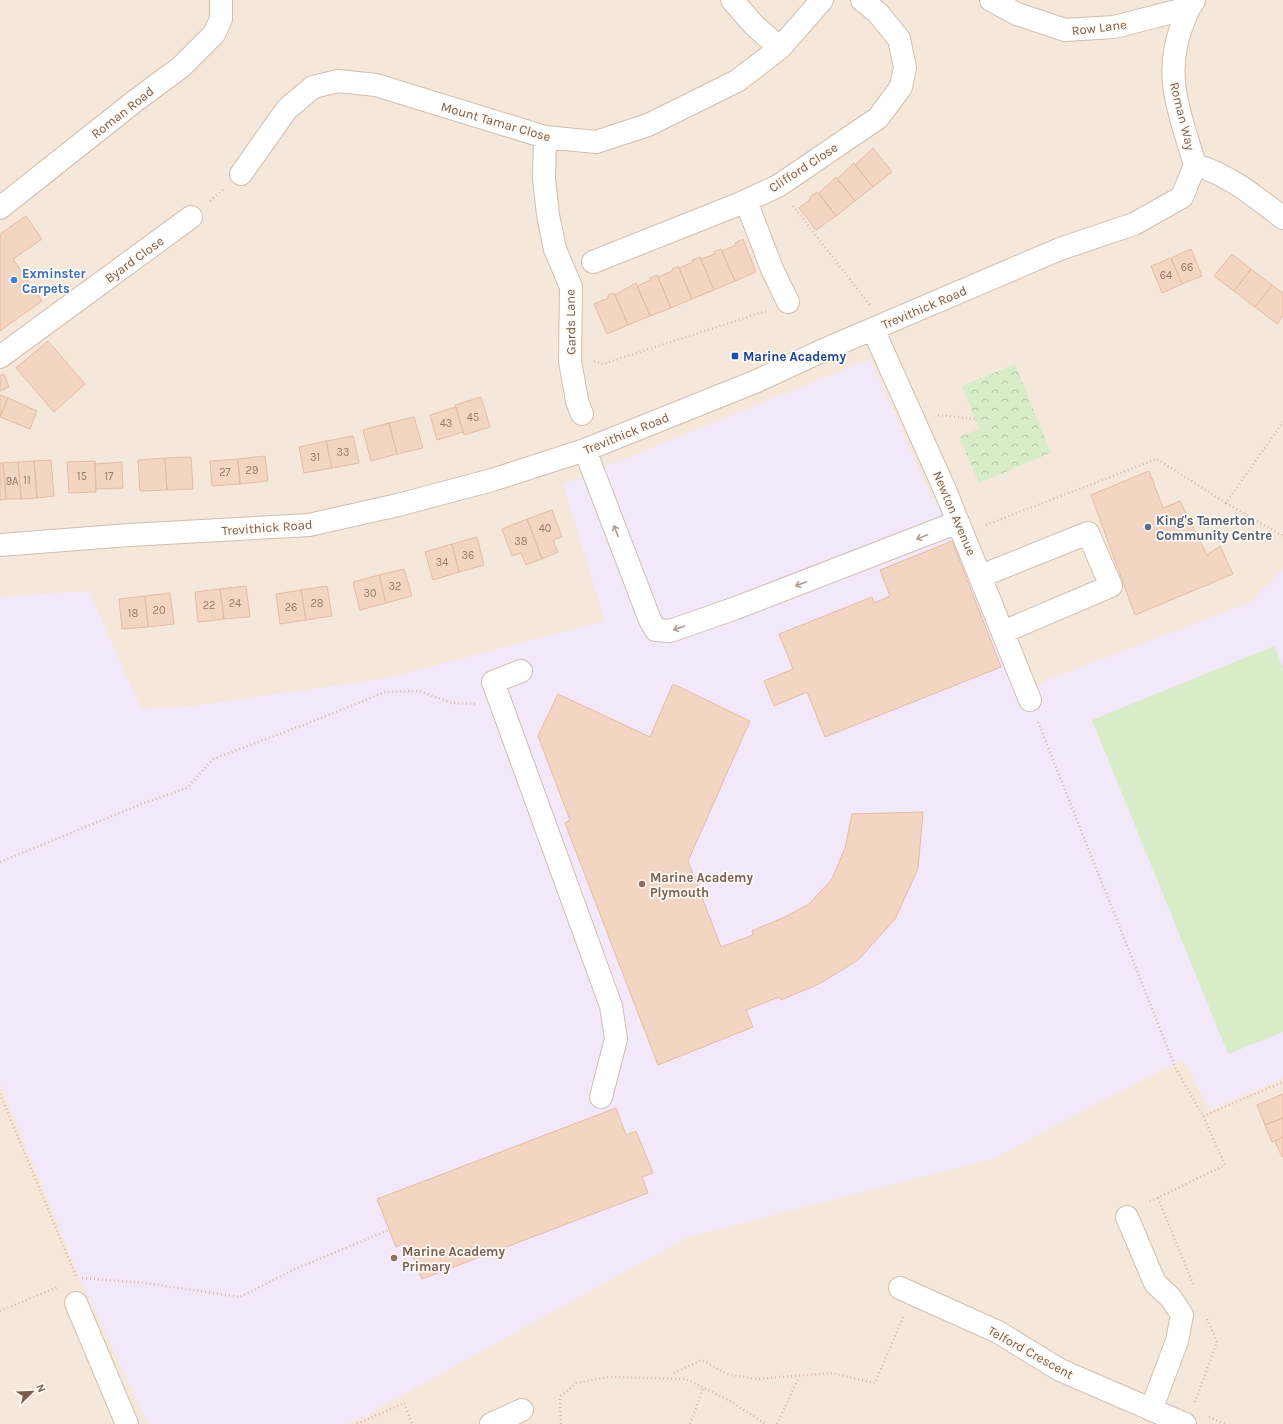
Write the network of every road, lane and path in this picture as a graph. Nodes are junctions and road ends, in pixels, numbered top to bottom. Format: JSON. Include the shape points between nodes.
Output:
{"nodes":[{"id":1,"x":221,"y":0,"type":"edge"},
{"id":2,"x":732,"y":0,"type":"edge"},
{"id":3,"x":822,"y":0,"type":"edge"},
{"id":4,"x":862,"y":0,"type":"edge"},
{"id":5,"x":991,"y":0,"type":"edge"},
{"id":6,"x":1192,"y":4,"type":"edge"},
{"id":7,"x":780,"y":48,"type":"junction"},
{"id":8,"x":545,"y":138,"type":"junction"},
{"id":9,"x":1195,"y":165,"type":"junction"},
{"id":10,"x":241,"y":174,"type":"joint"},
{"id":11,"x":778,"y":186,"type":"junction"},
{"id":12,"x":746,"y":201,"type":"junction"},
{"id":13,"x":0,"y":208,"type":"edge"},
{"id":14,"x":191,"y":217,"type":"joint"},
{"id":15,"x":1283,"y":218,"type":"edge"},
{"id":16,"x":593,"y":262,"type":"dead end"},
{"id":17,"x":788,"y":302,"type":"joint"},
{"id":18,"x":879,"y":326,"type":"junction"},
{"id":19,"x":0,"y":357,"type":"edge"},
{"id":20,"x":594,"y":361,"type":"dead end"},
{"id":21,"x":910,"y":412,"type":"junction"},
{"id":22,"x":582,"y":414,"type":"dead end"},
{"id":23,"x":975,"y":419,"type":"dead end"},
{"id":24,"x":1283,"y":422,"type":"edge"},
{"id":25,"x":585,"y":450,"type":"junction"},
{"id":26,"x":1226,"y":503,"type":"junction"},
{"id":27,"x":961,"y":528,"type":"junction"},
{"id":28,"x":1283,"y":536,"type":"edge"},
{"id":29,"x":0,"y":545,"type":"edge"},
{"id":30,"x":981,"y":576,"type":"junction"},
{"id":31,"x":1003,"y":632,"type":"junction"},
{"id":32,"x":521,"y":671,"type":"dead end"},
{"id":33,"x":499,"y":698,"type":"junction"},
{"id":34,"x":1030,"y":700,"type":"joint"},
{"id":35,"x":0,"y":862,"type":"edge"},
{"id":36,"x":1283,"y":1082,"type":"edge"},
{"id":37,"x":0,"y":1094,"type":"edge"},
{"id":38,"x":601,"y":1097,"type":"dead end"},
{"id":39,"x":1,"y":1098,"type":"edge"},
{"id":40,"x":1203,"y":1116,"type":"junction"},
{"id":41,"x":1126,"y":1217,"type":"joint"},
{"id":42,"x":389,"y":1230,"type":"dead end"},
{"id":43,"x":78,"y":1279,"type":"junction"},
{"id":44,"x":73,"y":1280,"type":"dead end"},
{"id":45,"x":62,"y":1285,"type":"dead end"},
{"id":46,"x":906,"y":1291,"type":"joint"},
{"id":47,"x":76,"y":1303,"type":"dead end"},
{"id":48,"x":0,"y":1311,"type":"edge"},
{"id":49,"x":674,"y":1373,"type":"dead end"},
{"id":50,"x":800,"y":1376,"type":"junction"},
{"id":51,"x":703,"y":1388,"type":"junction"},
{"id":52,"x":522,"y":1410,"type":"dead end"},
{"id":53,"x":1151,"y":1410,"type":"junction"},
{"id":54,"x":127,"y":1424,"type":"edge"},
{"id":55,"x":357,"y":1424,"type":"edge"},
{"id":56,"x":412,"y":1424,"type":"edge"},
{"id":57,"x":491,"y":1424,"type":"edge"},
{"id":58,"x":561,"y":1424,"type":"edge"},
{"id":59,"x":690,"y":1424,"type":"edge"},
{"id":60,"x":766,"y":1424,"type":"edge"},
{"id":61,"x":777,"y":1424,"type":"edge"},
{"id":62,"x":1185,"y":1424,"type":"edge"}],
"edges":[{"from":1,"to":13,"type":"street","name":"Roman Road","via":[[221,19],[214,34],[181,67],[135,100]]},
{"from":2,"to":7,"type":"street","via":[[754,25]]},
{"from":3,"to":7,"type":"street","name":"Mount Tamar Close"},
{"from":4,"to":11,"type":"street","name":"Clifford Close","via":[[878,13],[899,39],[905,67],[901,87],[878,118]]},
{"from":5,"to":6,"type":"street","name":"Row Lane","via":[[1017,14],[1065,30],[1114,27]]},
{"from":6,"to":9,"type":"street","name":"Roman Way","via":[[1176,41],[1172,72],[1177,103]]},
{"from":7,"to":8,"type":"street","name":"Mount Tamar Close","via":[[737,81],[648,125],[596,142]]},
{"from":8,"to":10,"type":"street","name":"Mount Tamar Close","via":[[376,85],[338,81],[313,87],[287,109]]},
{"from":8,"to":22,"type":"street","name":"Gards Lane","via":[[544,179],[548,215],[555,249],[571,288],[570,361],[577,401]]},
{"from":9,"to":15,"type":"street","via":[[1211,169],[1244,189]]},
{"from":9,"to":18,"type":"street","name":"Trevithick Road","via":[[1182,197],[1134,224],[1060,249]]},
{"from":10,"to":14,"type":"path"},
{"from":11,"to":12,"type":"street","name":"Clifford Close"},
{"from":11,"to":18,"type":"path"},
{"from":12,"to":16,"type":"street","name":"Clifford Close"},
{"from":12,"to":17,"type":"street","via":[[772,269]]},
{"from":14,"to":19,"type":"street","name":"Byard Close"},
{"from":17,"to":20,"type":"path","via":[[603,364]]},
{"from":18,"to":21,"type":"street","name":"Newton Avenue"},
{"from":18,"to":25,"type":"street","name":"Trevithick Road","via":[[757,381]]},
{"from":21,"to":23,"type":"path"},
{"from":21,"to":27,"type":"street","name":"Newton Avenue"},
{"from":24,"to":26,"type":"path"},
{"from":27,"to":25,"type":"street","one_way":true,"via":[[670,631],[656,630]]},
{"from":25,"to":29,"type":"street","name":"Trevithick Road","via":[[492,480],[309,525]]},
{"from":26,"to":27,"type":"path","via":[[1156,459]]},
{"from":26,"to":28,"type":"path"},
{"from":27,"to":30,"type":"street","name":"Newton Avenue"},
{"from":30,"to":31,"type":"street","name":"Newton Avenue"},
{"from":30,"to":31,"type":"street","via":[[1088,533],[1111,586]]},
{"from":31,"to":34,"type":"street","name":"Newton Avenue"},
{"from":32,"to":33,"type":"street","via":[[493,682]]},
{"from":33,"to":35,"type":"path","via":[[478,704],[452,703],[419,691],[385,692],[213,759],[188,788],[144,803]]},
{"from":33,"to":38,"type":"street","via":[[611,1006],[616,1039]]},
{"from":34,"to":40,"type":"path","via":[[1176,1069]]},
{"from":36,"to":40,"type":"path"},
{"from":37,"to":39,"type":"path"},
{"from":39,"to":43,"type":"path"},
{"from":40,"to":41,"type":"path","via":[[1225,1165],[1135,1209]]},
{"from":41,"to":53,"type":"street","via":[[1155,1283],[1171,1298],[1182,1315],[1176,1341]]},
{"from":42,"to":43,"type":"path","via":[[295,1269],[240,1298],[145,1283]]},
{"from":43,"to":44,"type":"path"},
{"from":45,"to":48,"type":"path"},
{"from":46,"to":50,"type":"path","via":[[874,1383],[831,1373]]},
{"from":46,"to":53,"type":"street","name":"Telford Crescent","via":[[998,1332],[1060,1370]]},
{"from":47,"to":54,"type":"street"},
{"from":49,"to":50,"type":"path","via":[[702,1360],[727,1374],[756,1379]]},
{"from":50,"to":61,"type":"path"},
{"from":51,"to":58,"type":"path","via":[[686,1379],[653,1377],[609,1377],[576,1383],[560,1398]]},
{"from":51,"to":59,"type":"path"},
{"from":51,"to":60,"type":"path","via":[[730,1401]]},
{"from":52,"to":57,"type":"street"},
{"from":53,"to":62,"type":"street","name":"Telford Crescent"},
{"from":55,"to":56,"type":"path","via":[[404,1403]]}]}
